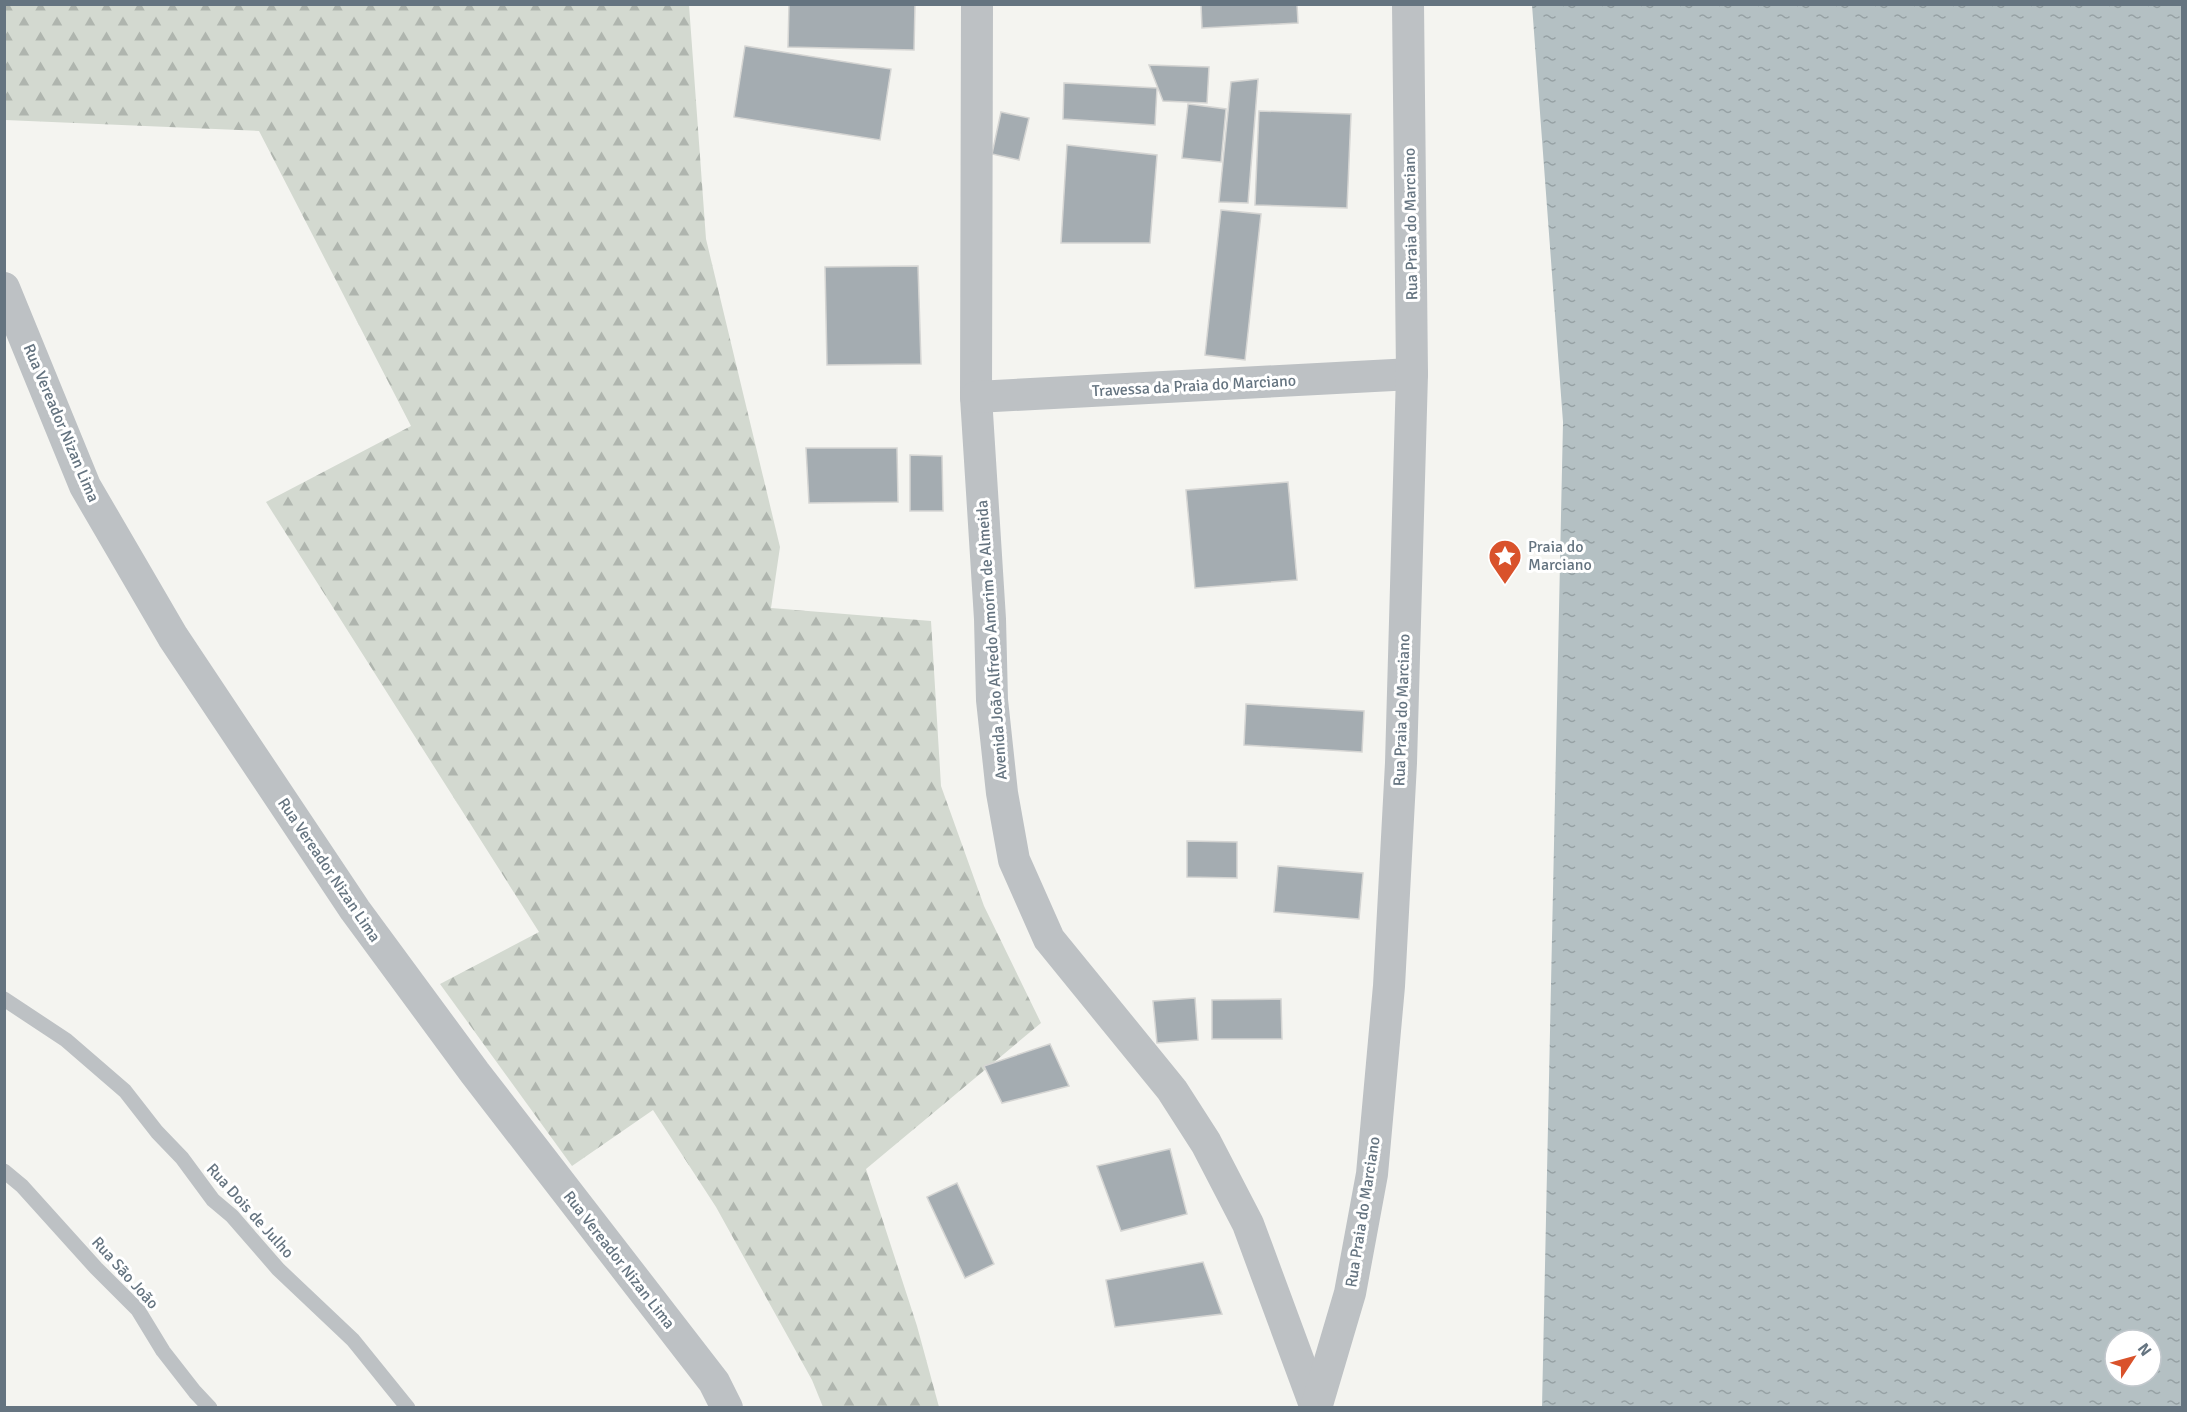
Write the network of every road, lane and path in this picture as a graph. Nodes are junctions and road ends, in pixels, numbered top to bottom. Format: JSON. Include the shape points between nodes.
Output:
{"nodes":[{"id":1,"x":977,"y":4,"type":"edge"},
{"id":2,"x":1408,"y":4,"type":"edge"},
{"id":3,"x":4,"y":288,"type":"edge"},
{"id":4,"x":1412,"y":374,"type":"junction"},
{"id":5,"x":976,"y":397,"type":"junction"},
{"id":6,"x":4,"y":999,"type":"edge"},
{"id":7,"x":4,"y":1171,"type":"edge"},
{"id":8,"x":210,"y":1407,"type":"edge"},
{"id":9,"x":408,"y":1407,"type":"edge"},
{"id":10,"x":727,"y":1407,"type":"edge"},
{"id":11,"x":1316,"y":1407,"type":"edge"}],
"edges":[{"from":1,"to":5,"type":"street","name":"Avenida João Alfredo Amorim de Almeida"},
{"from":2,"to":4,"type":"street","name":"Rua Praia do Marciano"},
{"from":3,"to":10,"type":"street","name":"Rua Vereador Nizan Lima","via":[[85,486],[173,637],[355,910],[714,1382]]},
{"from":4,"to":5,"type":"street","name":"Travessa da Praia do Marciano"},
{"from":4,"to":11,"type":"street","name":"Rua Praia do Marciano","via":[[1401,763],[1389,986],[1372,1174],[1350,1293]]},
{"from":5,"to":11,"type":"street","name":"Avenida João Alfredo Amorim de Almeida","via":[[992,700],[1014,860],[1049,939],[1172,1090],[1206,1143],[1248,1224]]},
{"from":6,"to":9,"type":"lane","name":"Rua Dois de Julho","via":[[66,1040],[125,1091],[213,1200],[353,1340]]},
{"from":7,"to":8,"type":"lane","name":"Rua São João","via":[[138,1310],[163,1351]]}]}
